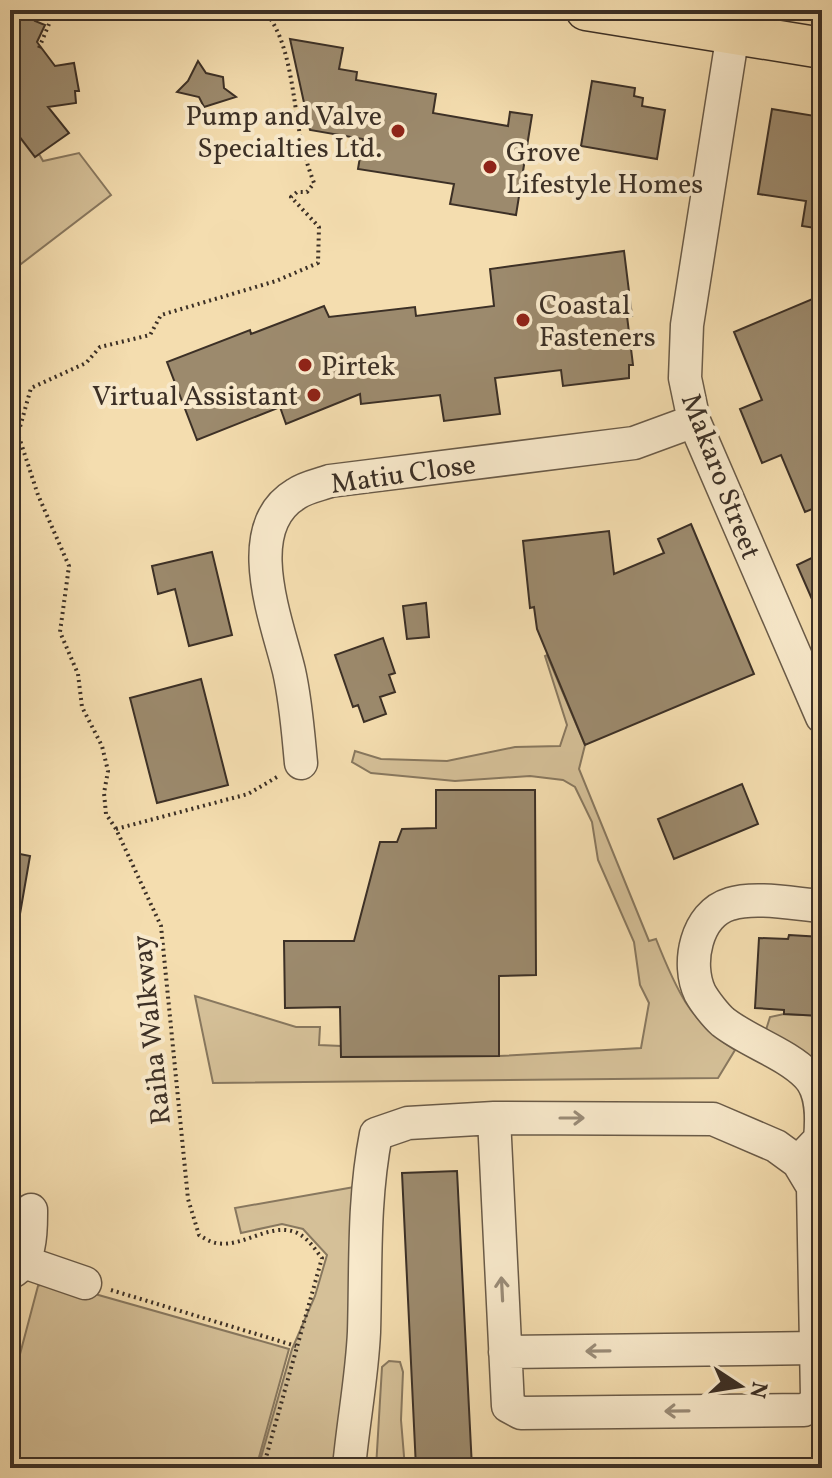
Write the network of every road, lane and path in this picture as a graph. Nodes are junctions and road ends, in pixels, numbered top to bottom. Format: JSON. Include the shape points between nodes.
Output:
{"nodes":[{"id":1,"x":52,"y":10,"type":"edge"},
{"id":2,"x":263,"y":10,"type":"edge"},
{"id":3,"x":586,"y":10,"type":"edge"},
{"id":4,"x":733,"y":33,"type":"junction"},
{"id":5,"x":39,"y":48,"type":"dead end"},
{"id":6,"x":822,"y":48,"type":"edge"},
{"id":7,"x":694,"y":421,"type":"junction"},
{"id":8,"x":822,"y":717,"type":"edge"},
{"id":9,"x":301,"y":763,"type":"joint"},
{"id":10,"x":116,"y":829,"type":"junction"},
{"id":11,"x":822,"y":906,"type":"edge"},
{"id":12,"x":494,"y":1118,"type":"junction"},
{"id":13,"x":798,"y":1162,"type":"junction"},
{"id":14,"x":31,"y":1210,"type":"dead end"},
{"id":15,"x":16,"y":1267,"type":"edge"},
{"id":16,"x":85,"y":1283,"type":"joint"},
{"id":17,"x":296,"y":1346,"type":"junction"},
{"id":18,"x":816,"y":1348,"type":"junction"},
{"id":19,"x":505,"y":1352,"type":"junction"},
{"id":20,"x":263,"y":1468,"type":"edge"},
{"id":21,"x":349,"y":1468,"type":"edge"}],
"edges":[{"from":1,"to":5,"type":"path"},
{"from":2,"to":10,"type":"path","name":"Raiha Walkway","via":[[272,19],[288,66],[314,183],[307,192],[291,197],[319,227],[318,263],[161,315],[150,335],[100,347],[86,363],[31,388],[18,434],[69,566],[60,632],[78,674],[82,707],[102,746],[108,771],[106,814]]},
{"from":3,"to":4,"type":"main road"},
{"from":4,"to":6,"type":"main road"},
{"from":4,"to":7,"type":"street","name":"Makaro Street","via":[[687,325],[685,378]]},
{"from":7,"to":8,"type":"street","name":"Makaro Street"},
{"from":7,"to":9,"type":"street","name":"Matiu Close","via":[[634,443],[330,481],[286,500],[270,525],[265,568],[295,697]]},
{"from":9,"to":10,"type":"path","via":[[248,794]]},
{"from":10,"to":17,"type":"path","name":"Raiha Walkway","via":[[161,926],[188,1199],[199,1235],[228,1243],[287,1229],[305,1238],[322,1258]]},
{"from":11,"to":13,"type":"street","via":[[742,901],[726,905],[700,932],[695,953],[700,994],[722,1021],[797,1067],[814,1084],[821,1111],[820,1139]]},
{"from":12,"to":13,"type":"street","one_way":true,"via":[[713,1119],[776,1146]]},
{"from":19,"to":12,"type":"street","one_way":true},
{"from":12,"to":21,"type":"street","via":[[408,1123],[376,1134],[369,1167],[364,1335]]},
{"from":13,"to":18,"type":"street","via":[[813,1187]]},
{"from":14,"to":15,"type":"street","via":[[31,1240]]},
{"from":15,"to":16,"type":"street"},
{"from":16,"to":17,"type":"path"},
{"from":17,"to":20,"type":"path","name":"Raiha Walkway"},
{"from":18,"to":19,"type":"street","one_way":true},
{"from":18,"to":19,"type":"street","one_way":true,"via":[[817,1397],[804,1410],[521,1413],[508,1406]]}]}
